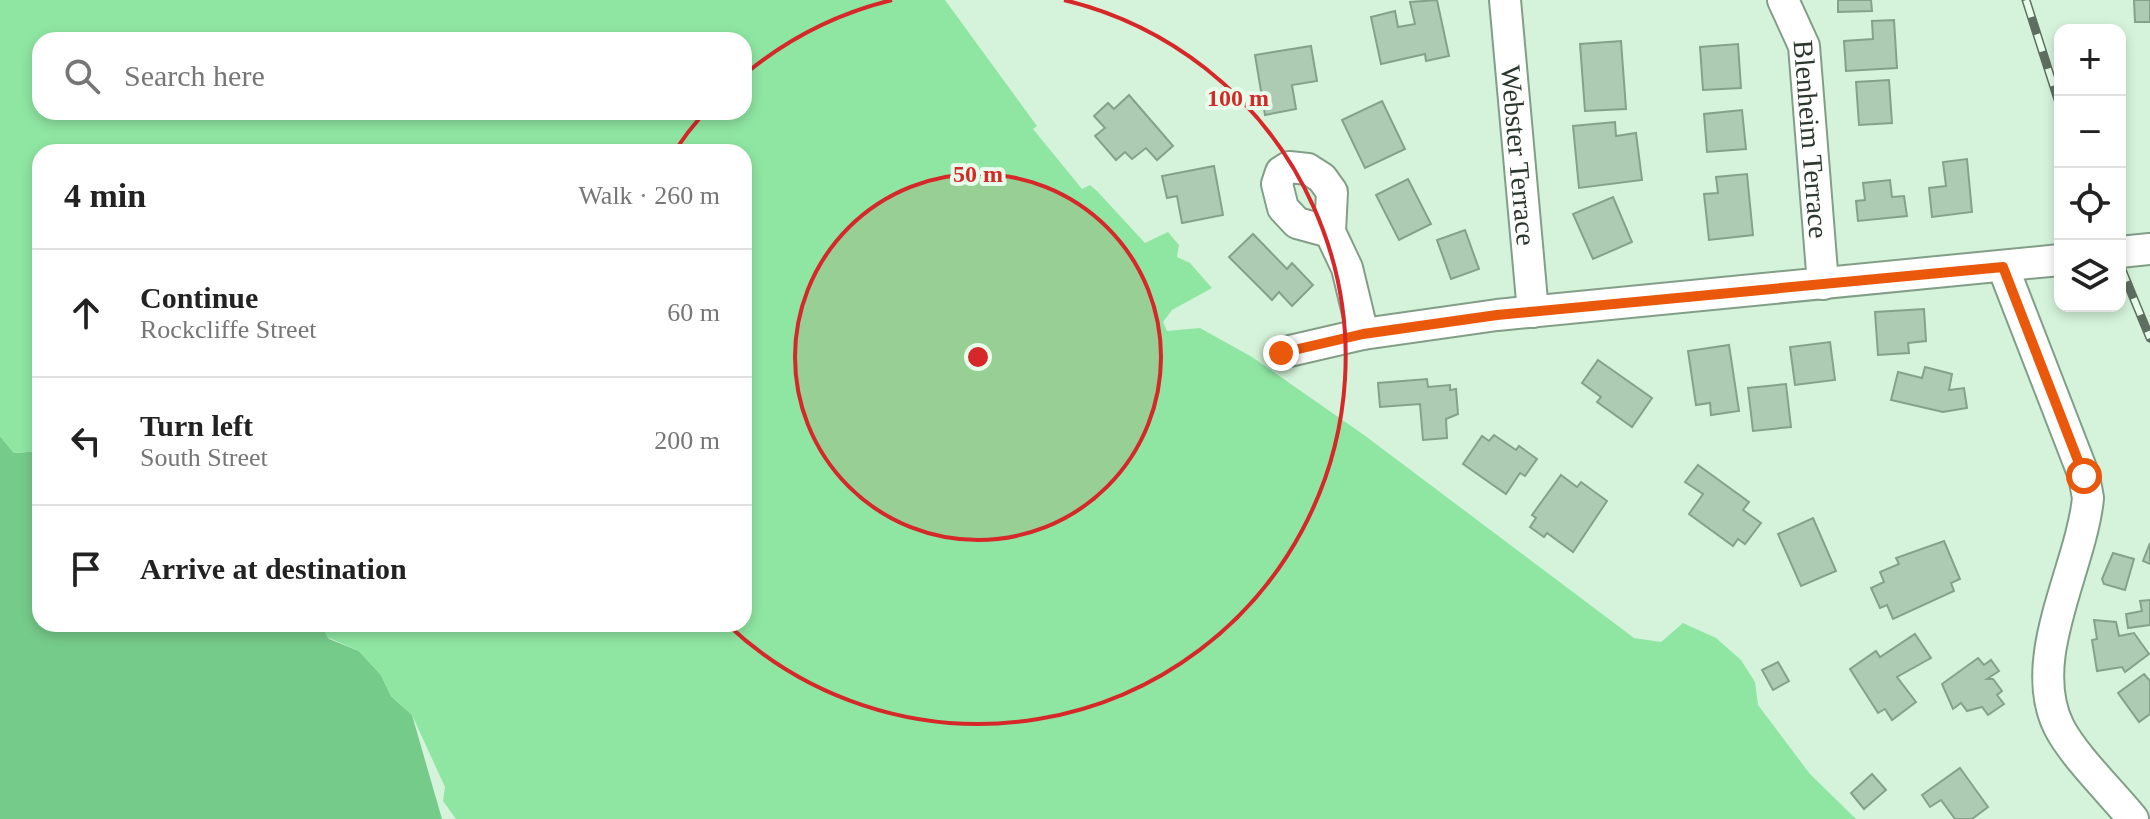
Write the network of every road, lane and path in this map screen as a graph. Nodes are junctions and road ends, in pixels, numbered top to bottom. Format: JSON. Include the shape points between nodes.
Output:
{"nodes":[{"id":1,"x":1505,"y":0,"type":"edge"},
{"id":2,"x":1783,"y":0,"type":"edge"},
{"id":3,"x":1330,"y":232,"type":"dead end"},
{"id":4,"x":2054,"y":261,"type":"edge"},
{"id":5,"x":2016,"y":265,"type":"junction"},
{"id":6,"x":1823,"y":284,"type":"junction"},
{"id":7,"x":1533,"y":312,"type":"junction"},
{"id":8,"x":1363,"y":334,"type":"junction"},
{"id":9,"x":1281,"y":353,"type":"dead end"},
{"id":10,"x":2133,"y":819,"type":"edge"}],
"edges":[{"from":1,"to":7,"type":"street","name":"Webster Terrace"},
{"from":2,"to":6,"type":"street","name":"Blenheim Terrace","via":[[1804,46]]},
{"from":3,"to":8,"type":"street","via":[[1347,268]]},
{"from":4,"to":5,"type":"street"},
{"from":5,"to":6,"type":"street"},
{"from":5,"to":10,"type":"street","via":[[2088,498],[2046,690],[2060,728]]},
{"from":6,"to":7,"type":"street"},
{"from":7,"to":8,"type":"street"},
{"from":8,"to":9,"type":"street"}]}
